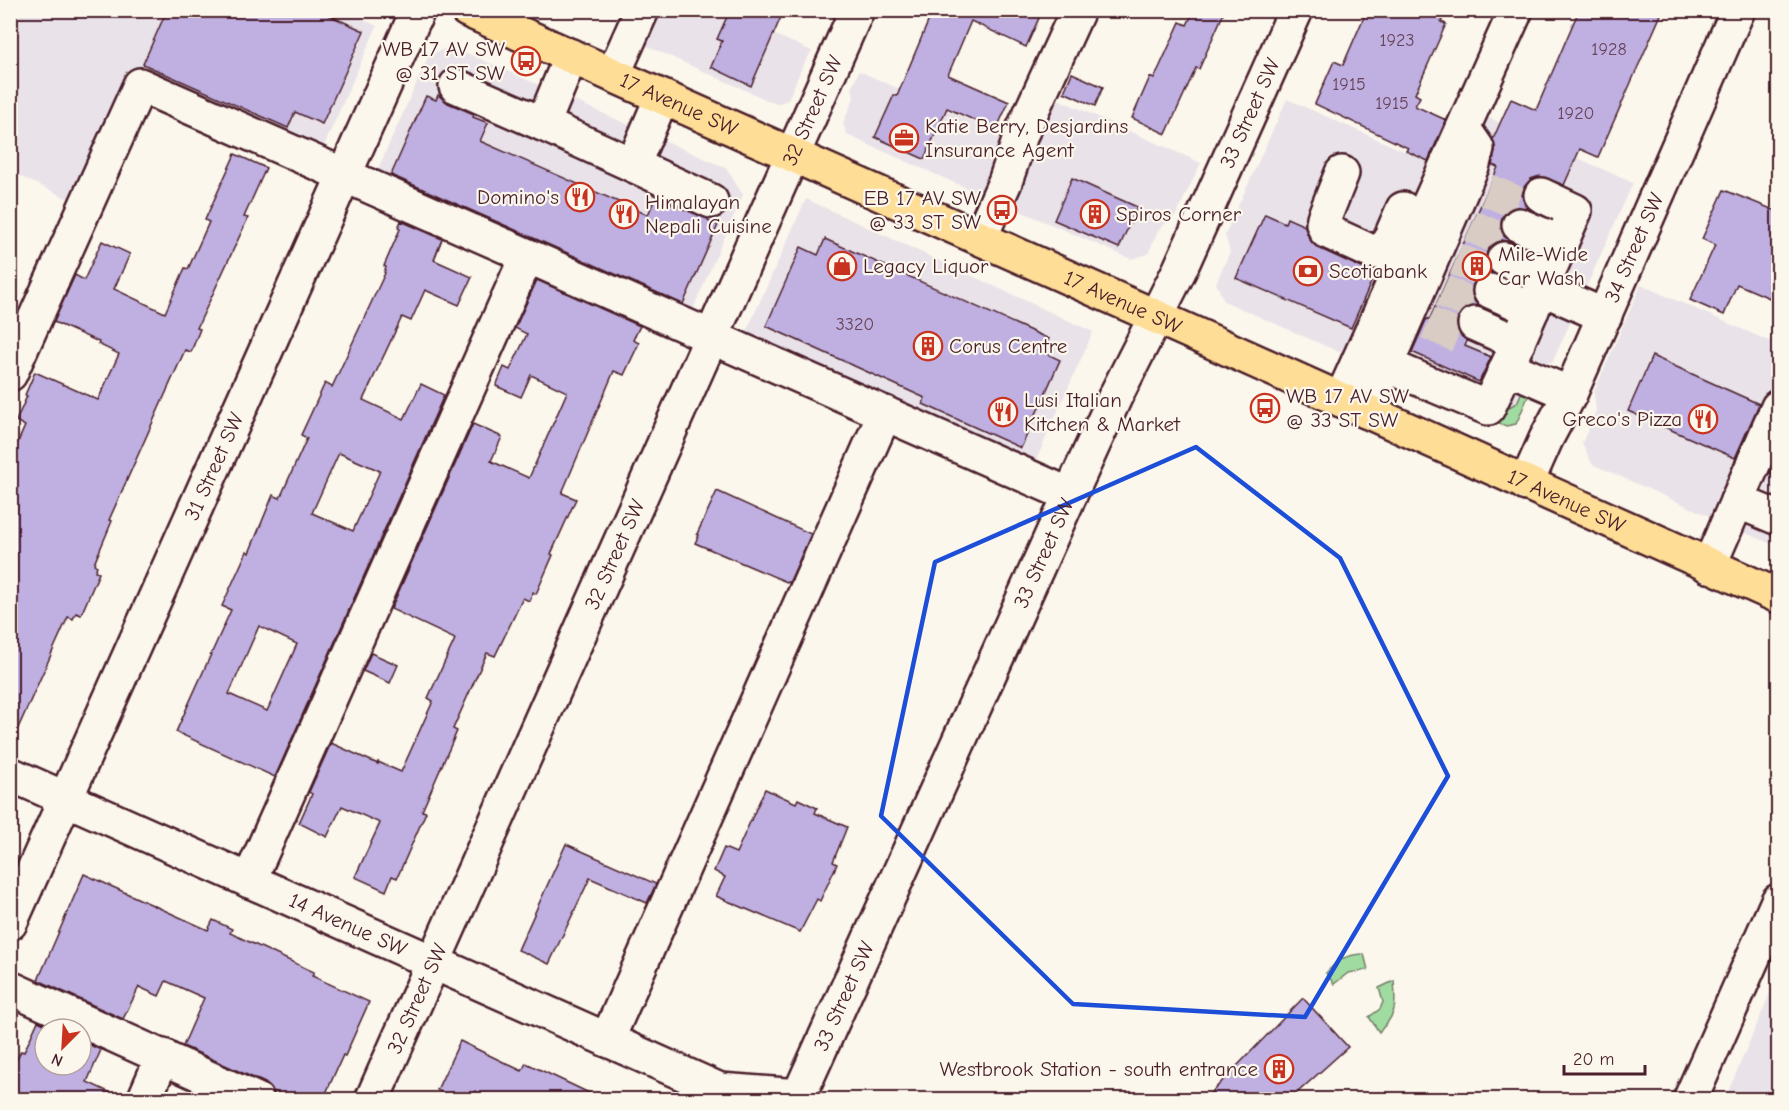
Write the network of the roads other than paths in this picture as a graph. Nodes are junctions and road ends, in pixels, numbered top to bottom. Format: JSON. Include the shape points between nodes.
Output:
{"nodes":[{"id":1,"x":418,"y":10,"type":"edge"},
{"id":2,"x":467,"y":10,"type":"edge"},
{"id":3,"x":642,"y":10,"type":"edge"},
{"id":4,"x":856,"y":10,"type":"edge"},
{"id":5,"x":1078,"y":10,"type":"edge"},
{"id":6,"x":1296,"y":10,"type":"edge"},
{"id":7,"x":1516,"y":10,"type":"edge"},
{"id":8,"x":1738,"y":10,"type":"edge"},
{"id":9,"x":571,"y":56,"type":"junction"},
{"id":10,"x":613,"y":75,"type":"junction"},
{"id":11,"x":456,"y":86,"type":"dead end"},
{"id":12,"x":662,"y":97,"type":"junction"},
{"id":13,"x":543,"y":124,"type":"junction"},
{"id":14,"x":1464,"y":129,"type":"junction"},
{"id":15,"x":792,"y":155,"type":"junction"},
{"id":16,"x":633,"y":165,"type":"junction"},
{"id":17,"x":1342,"y":173,"type":"dead end"},
{"id":18,"x":344,"y":174,"type":"junction"},
{"id":19,"x":711,"y":201,"type":"dead end"},
{"id":20,"x":1407,"y":202,"type":"dead end"},
{"id":21,"x":980,"y":238,"type":"junction"},
{"id":22,"x":527,"y":256,"type":"junction"},
{"id":23,"x":1502,"y":267,"type":"junction"},
{"id":24,"x":1539,"y":293,"type":"junction"},
{"id":25,"x":1156,"y":316,"type":"junction"},
{"id":26,"x":1605,"y":316,"type":"junction"},
{"id":27,"x":712,"y":337,"type":"junction"},
{"id":28,"x":1386,"y":365,"type":"junction"},
{"id":29,"x":10,"y":375,"type":"edge"},
{"id":30,"x":1570,"y":394,"type":"junction"},
{"id":31,"x":1354,"y":406,"type":"junction"},
{"id":32,"x":1779,"y":407,"type":"edge"},
{"id":33,"x":885,"y":413,"type":"junction"},
{"id":34,"x":1526,"y":484,"type":"junction"},
{"id":35,"x":1070,"y":495,"type":"junction"},
{"id":36,"x":1737,"y":501,"type":"junction"},
{"id":37,"x":1779,"y":518,"type":"edge"},
{"id":38,"x":1709,"y":566,"type":"junction"},
{"id":39,"x":1779,"y":597,"type":"edge"},
{"id":40,"x":10,"y":774,"type":"edge"},
{"id":41,"x":65,"y":798,"type":"junction"},
{"id":42,"x":249,"y":880,"type":"junction"},
{"id":43,"x":1779,"y":901,"type":"edge"},
{"id":44,"x":10,"y":923,"type":"edge"},
{"id":45,"x":433,"y":963,"type":"junction"},
{"id":46,"x":10,"y":988,"type":"edge"},
{"id":47,"x":607,"y":1040,"type":"junction"},
{"id":48,"x":163,"y":1056,"type":"junction"},
{"id":49,"x":724,"y":1095,"type":"edge"},
{"id":50,"x":798,"y":1097,"type":"edge"},
{"id":51,"x":144,"y":1100,"type":"edge"},
{"id":52,"x":257,"y":1100,"type":"edge"},
{"id":53,"x":372,"y":1100,"type":"edge"},
{"id":54,"x":1690,"y":1100,"type":"edge"}],
"edges":[{"from":1,"to":18,"type":"street","name":"31 Street SW"},
{"from":2,"to":9,"type":"main road","name":"17 Avenue SW"},
{"from":3,"to":10,"type":"street"},
{"from":4,"to":15,"type":"street","name":"32 Street SW"},
{"from":5,"to":21,"type":"street","via":[[1022,132],[1020,178]]},
{"from":6,"to":25,"type":"street","name":"33 Street SW"},
{"from":7,"to":14,"type":"street"},
{"from":8,"to":26,"type":"street","name":"34 Street SW"},
{"from":9,"to":10,"type":"main road","name":"17 Avenue SW"},
{"from":9,"to":13,"type":"street"},
{"from":10,"to":12,"type":"main road","name":"17 Avenue SW"},
{"from":11,"to":13,"type":"street"},
{"from":12,"to":15,"type":"main road","name":"17 Avenue SW"},
{"from":12,"to":16,"type":"street"},
{"from":13,"to":16,"type":"street"},
{"from":14,"to":28,"type":"street","via":[[1477,148],[1450,244]]},
{"from":14,"to":31,"type":"street"},
{"from":15,"to":21,"type":"main road","name":"17 Avenue SW"},
{"from":15,"to":27,"type":"street","name":"32 Street SW"},
{"from":16,"to":19,"type":"street"},
{"from":17,"to":20,"type":"street","via":[[1324,218],[1326,231],[1372,252],[1386,248]]},
{"from":18,"to":22,"type":"street"},
{"from":18,"to":29,"type":"street","via":[[140,85]]},
{"from":18,"to":41,"type":"street","name":"31 Street SW"},
{"from":21,"to":25,"type":"main road","name":"17 Avenue SW"},
{"from":22,"to":27,"type":"street"},
{"from":22,"to":42,"type":"street"},
{"from":23,"to":24,"type":"street"},
{"from":23,"to":24,"type":"street"},
{"from":23,"to":24,"type":"street"},
{"from":23,"to":24,"type":"street"},
{"from":24,"to":26,"type":"street"},
{"from":24,"to":28,"type":"street","via":[[1488,408]]},
{"from":24,"to":30,"type":"street"},
{"from":25,"to":31,"type":"main road","name":"17 Avenue SW"},
{"from":25,"to":35,"type":"street","name":"33 Street SW"},
{"from":26,"to":30,"type":"street","name":"34 Street SW"},
{"from":27,"to":33,"type":"street"},
{"from":27,"to":45,"type":"street","name":"32 Street SW"},
{"from":28,"to":31,"type":"street"},
{"from":30,"to":34,"type":"street","name":"34 Street SW"},
{"from":31,"to":34,"type":"main road","name":"17 Avenue SW"},
{"from":32,"to":36,"type":"street"},
{"from":33,"to":35,"type":"street"},
{"from":33,"to":47,"type":"street"},
{"from":34,"to":38,"type":"main road","name":"17 Avenue SW"},
{"from":35,"to":50,"type":"street","name":"33 Street SW"},
{"from":36,"to":37,"type":"street"},
{"from":36,"to":38,"type":"street"},
{"from":38,"to":39,"type":"main road","name":"17 Avenue SW"},
{"from":40,"to":41,"type":"street","name":"14 Avenue SW"},
{"from":41,"to":42,"type":"street","name":"14 Avenue SW"},
{"from":41,"to":44,"type":"street","name":"31 Street SW"},
{"from":42,"to":45,"type":"street","name":"14 Avenue SW"},
{"from":43,"to":54,"type":"street"},
{"from":45,"to":47,"type":"street","name":"14 Avenue SW"},
{"from":45,"to":53,"type":"street","name":"32 Street SW"},
{"from":46,"to":48,"type":"street"},
{"from":47,"to":49,"type":"street","name":"14 Avenue SW"},
{"from":48,"to":51,"type":"street"},
{"from":48,"to":52,"type":"street"},
{"from":49,"to":50,"type":"street","name":"14 Avenue SW"}]}
